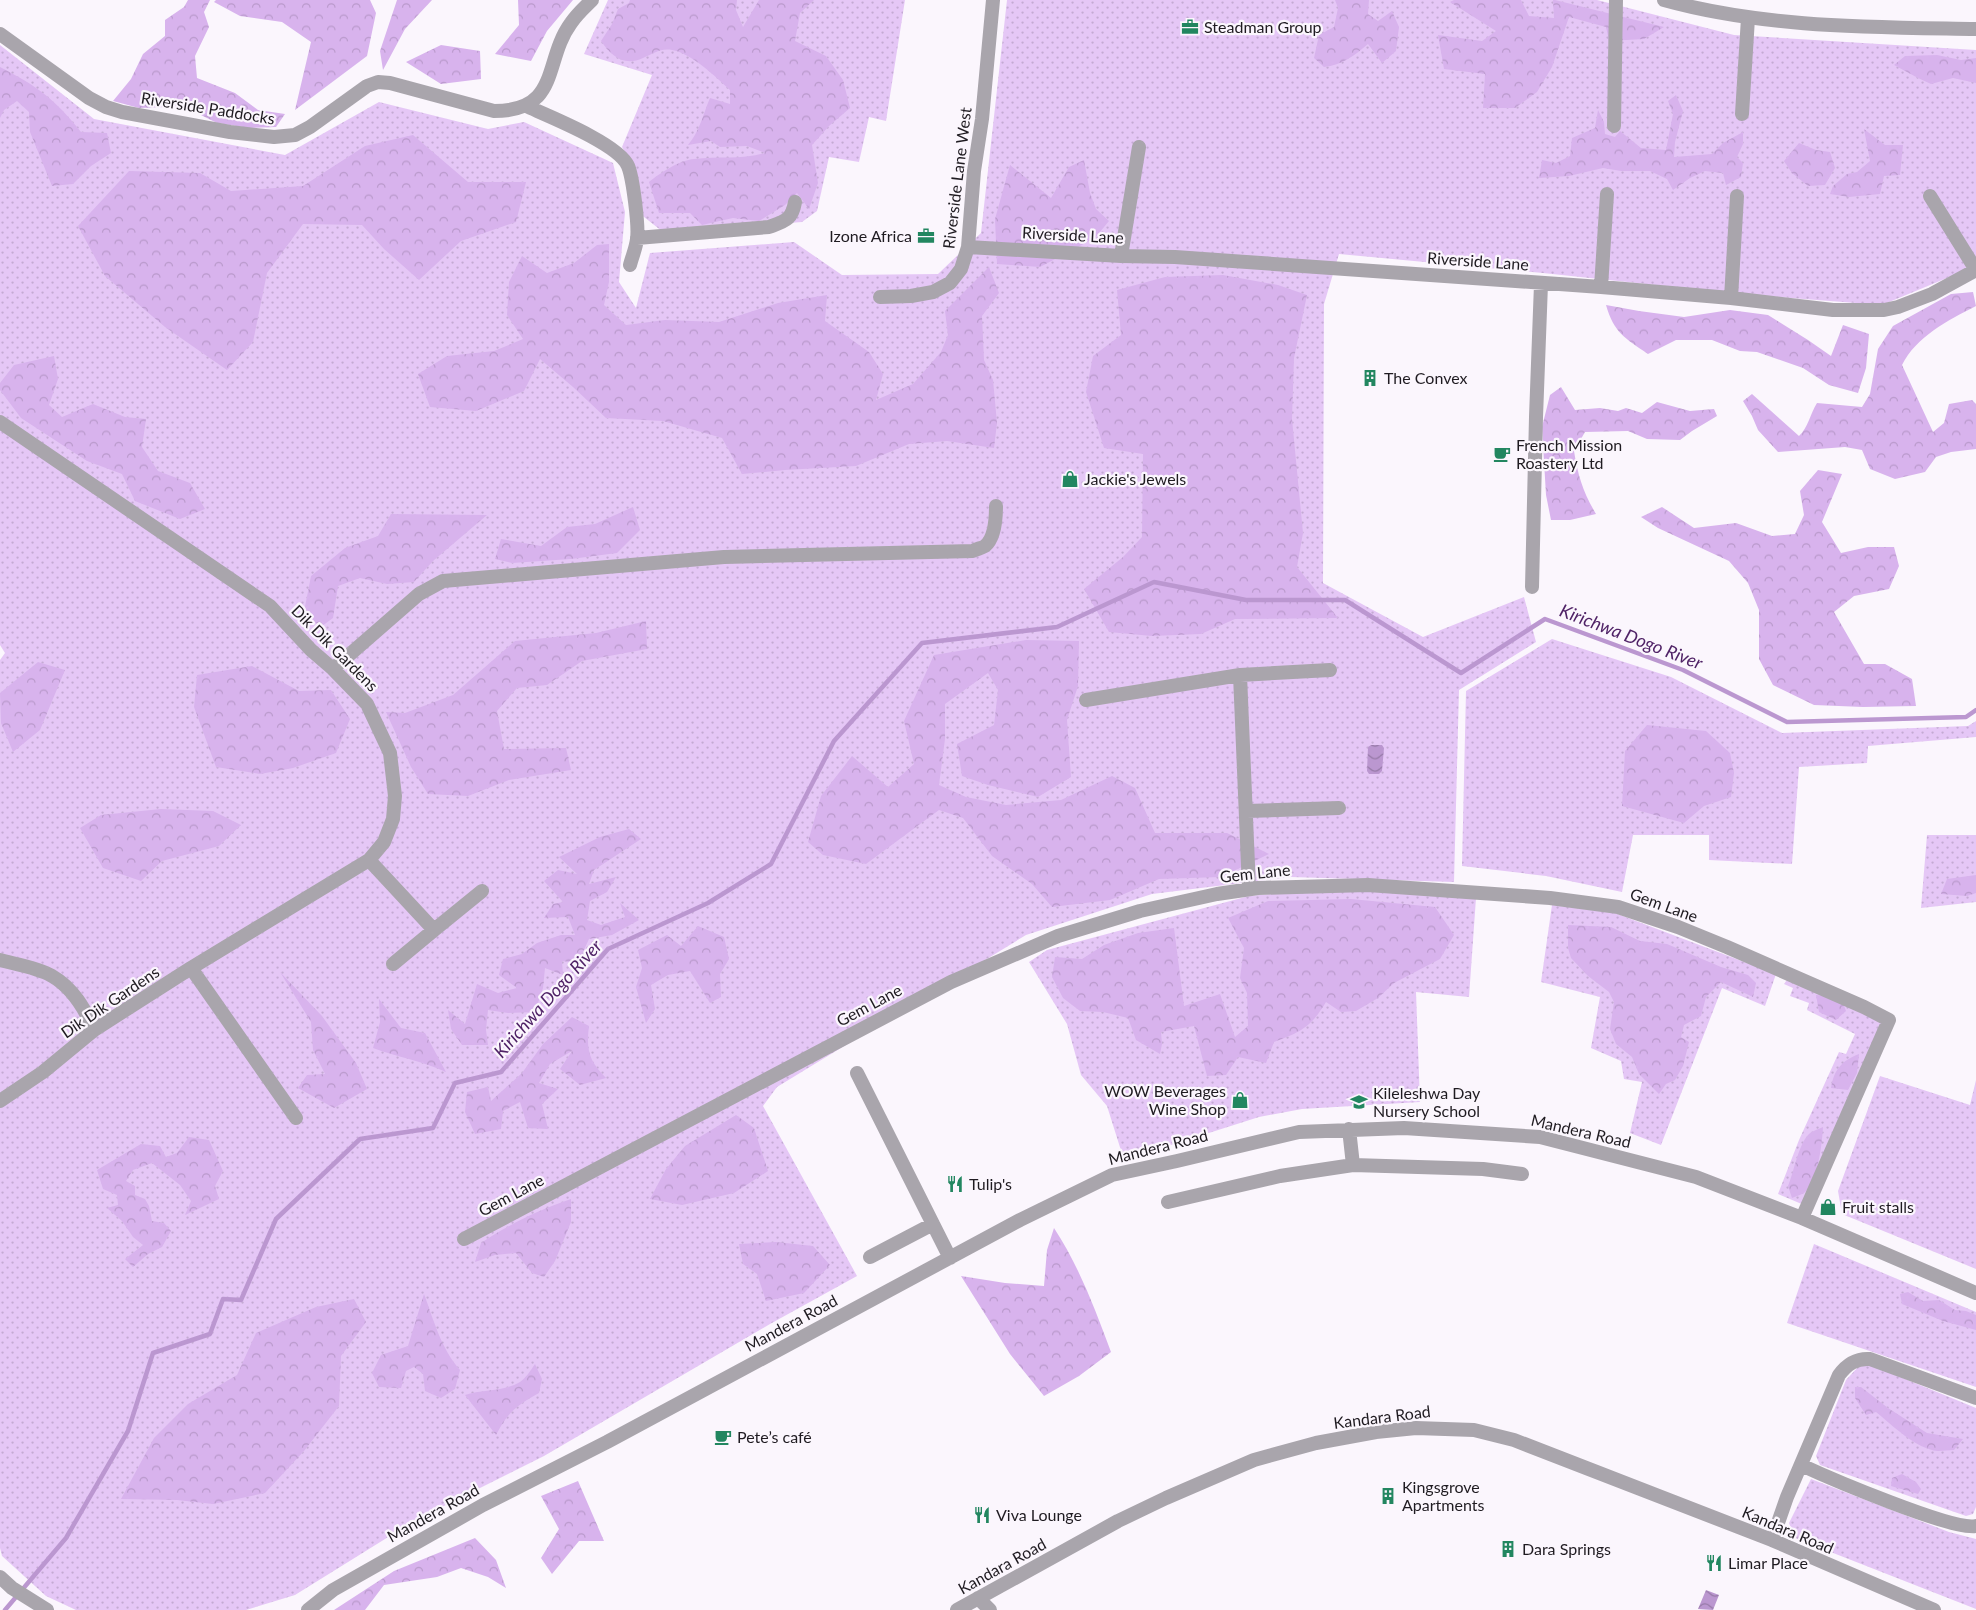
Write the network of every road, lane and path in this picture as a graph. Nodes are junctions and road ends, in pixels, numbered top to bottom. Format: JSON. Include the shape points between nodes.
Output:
{"nodes":[{"id":1,"x":592,"y":0,"type":"edge"},
{"id":2,"x":993,"y":0,"type":"edge"},
{"id":3,"x":1616,"y":0,"type":"edge"},
{"id":4,"x":1664,"y":0,"type":"edge"},
{"id":5,"x":1748,"y":18,"type":"junction"},
{"id":6,"x":1976,"y":29,"type":"edge"},
{"id":7,"x":0,"y":34,"type":"edge"},
{"id":8,"x":526,"y":106,"type":"junction"},
{"id":9,"x":1742,"y":114,"type":"dead end"},
{"id":10,"x":1614,"y":126,"type":"dead end"},
{"id":11,"x":1139,"y":147,"type":"dead end"},
{"id":12,"x":1606,"y":194,"type":"dead end"},
{"id":13,"x":1737,"y":196,"type":"dead end"},
{"id":14,"x":1930,"y":196,"type":"dead end"},
{"id":15,"x":795,"y":202,"type":"dead end"},
{"id":16,"x":637,"y":238,"type":"junction"},
{"id":17,"x":968,"y":247,"type":"junction"},
{"id":18,"x":1121,"y":256,"type":"junction"},
{"id":19,"x":630,"y":265,"type":"dead end"},
{"id":20,"x":1976,"y":270,"type":"edge"},
{"id":21,"x":1541,"y":284,"type":"junction"},
{"id":22,"x":1600,"y":287,"type":"junction"},
{"id":23,"x":880,"y":296,"type":"dead end"},
{"id":24,"x":1731,"y":298,"type":"junction"},
{"id":25,"x":0,"y":422,"type":"edge"},
{"id":26,"x":996,"y":506,"type":"dead end"},
{"id":27,"x":1532,"y":587,"type":"dead end"},
{"id":28,"x":333,"y":670,"type":"junction"},
{"id":29,"x":1330,"y":670,"type":"dead end"},
{"id":30,"x":1240,"y":675,"type":"junction"},
{"id":31,"x":1086,"y":700,"type":"dead end"},
{"id":32,"x":1339,"y":808,"type":"dead end"},
{"id":33,"x":1246,"y":811,"type":"junction"},
{"id":34,"x":369,"y":860,"type":"junction"},
{"id":35,"x":1248,"y":889,"type":"junction"},
{"id":36,"x":482,"y":891,"type":"dead end"},
{"id":37,"x":434,"y":930,"type":"junction"},
{"id":38,"x":0,"y":960,"type":"edge"},
{"id":39,"x":393,"y":964,"type":"dead end"},
{"id":40,"x":191,"y":968,"type":"junction"},
{"id":41,"x":94,"y":1030,"type":"junction"},
{"id":42,"x":857,"y":1073,"type":"dead end"},
{"id":43,"x":0,"y":1101,"type":"edge"},
{"id":44,"x":296,"y":1118,"type":"dead end"},
{"id":45,"x":1349,"y":1129,"type":"junction"},
{"id":46,"x":1353,"y":1165,"type":"junction"},
{"id":47,"x":1522,"y":1174,"type":"dead end"},
{"id":48,"x":1168,"y":1202,"type":"dead end"},
{"id":49,"x":1802,"y":1218,"type":"junction"},
{"id":50,"x":932,"y":1224,"type":"junction"},
{"id":51,"x":464,"y":1239,"type":"dead end"},
{"id":52,"x":870,"y":1257,"type":"dead end"},
{"id":53,"x":950,"y":1258,"type":"junction"},
{"id":54,"x":1976,"y":1294,"type":"edge"},
{"id":55,"x":1976,"y":1398,"type":"edge"},
{"id":56,"x":1801,"y":1465,"type":"junction"},
{"id":57,"x":1976,"y":1526,"type":"edge"},
{"id":58,"x":1772,"y":1540,"type":"junction"},
{"id":59,"x":0,"y":1577,"type":"edge"},
{"id":60,"x":978,"y":1598,"type":"junction"},
{"id":61,"x":47,"y":1610,"type":"edge"},
{"id":62,"x":308,"y":1610,"type":"edge"},
{"id":63,"x":958,"y":1610,"type":"edge"},
{"id":64,"x":990,"y":1610,"type":"edge"},
{"id":65,"x":1934,"y":1610,"type":"edge"}],
"edges":[{"from":1,"to":8,"type":"street","via":[[570,23],[550,78]]},
{"from":2,"to":17,"type":"street","name":"Riverside Lane West"},
{"from":3,"to":10,"type":"street"},
{"from":4,"to":5,"type":"street"},
{"from":5,"to":6,"type":"street","via":[[1857,26]]},
{"from":5,"to":9,"type":"street"},
{"from":7,"to":8,"type":"street","name":"Riverside Paddocks","via":[[106,107],[230,132],[274,137],[295,135],[367,86],[378,82],[390,82],[494,111],[511,111]]},
{"from":8,"to":16,"type":"street","via":[[588,135],[628,165]]},
{"from":11,"to":18,"type":"street"},
{"from":12,"to":22,"type":"street"},
{"from":13,"to":24,"type":"street"},
{"from":14,"to":20,"type":"street"},
{"from":15,"to":16,"type":"street","via":[[793,214],[784,222],[769,227]]},
{"from":16,"to":19,"type":"street"},
{"from":17,"to":18,"type":"street","name":"Riverside Lane"},
{"from":17,"to":23,"type":"street","name":"Riverside Lane West","via":[[962,269],[950,283],[933,292]]},
{"from":18,"to":21,"type":"street","name":"Riverside Lane","via":[[1175,257]]},
{"from":20,"to":24,"type":"street","name":"Riverside Lane","via":[[1932,294],[1884,310],[1833,310]]},
{"from":21,"to":22,"type":"street","name":"Riverside Lane"},
{"from":21,"to":27,"type":"street"},
{"from":22,"to":24,"type":"street","name":"Riverside Lane"},
{"from":25,"to":28,"type":"street","name":"Dik Dik Gardens","via":[[270,606]]},
{"from":26,"to":28,"type":"street","via":[[993,531],[986,545],[973,551],[724,557],[443,580],[419,594]]},
{"from":28,"to":34,"type":"street","name":"Dik Dik Gardens","via":[[367,704],[390,753],[395,796],[393,819],[384,842]]},
{"from":29,"to":30,"type":"street"},
{"from":30,"to":31,"type":"street"},
{"from":30,"to":33,"type":"street"},
{"from":32,"to":33,"type":"street"},
{"from":33,"to":35,"type":"street"},
{"from":34,"to":37,"type":"street"},
{"from":34,"to":40,"type":"street","name":"Dik Dik Gardens"},
{"from":35,"to":49,"type":"street","name":"Gem Lane","via":[[1368,885],[1550,898],[1618,907],[1736,951],[1889,1020]]},
{"from":35,"to":51,"type":"street","name":"Gem Lane","via":[[1149,909],[1058,936],[951,982]]},
{"from":36,"to":37,"type":"street"},
{"from":37,"to":39,"type":"street"},
{"from":38,"to":41,"type":"street","via":[[51,975],[70,990],[85,1010]]},
{"from":40,"to":41,"type":"street","name":"Dik Dik Gardens"},
{"from":40,"to":44,"type":"street"},
{"from":41,"to":43,"type":"street","name":"Dik Dik Gardens","via":[[43,1072]]},
{"from":42,"to":50,"type":"street"},
{"from":45,"to":46,"type":"street"},
{"from":45,"to":49,"type":"street","name":"Mandera Road","via":[[1413,1129],[1540,1137],[1696,1177]]},
{"from":45,"to":53,"type":"street","name":"Mandera Road","via":[[1299,1132],[1112,1175]]},
{"from":46,"to":47,"type":"street","via":[[1483,1169]]},
{"from":46,"to":48,"type":"street","via":[[1280,1176]]},
{"from":49,"to":54,"type":"street","name":"Mandera Road"},
{"from":50,"to":52,"type":"street"},
{"from":50,"to":53,"type":"street"},
{"from":53,"to":62,"type":"street","name":"Mandera Road","via":[[437,1530],[333,1590]]},
{"from":55,"to":56,"type":"street","via":[[1870,1359],[1855,1361],[1839,1375]]},
{"from":56,"to":57,"type":"street","via":[[1943,1520]]},
{"from":56,"to":58,"type":"street"},
{"from":58,"to":60,"type":"street","name":"Kandara Road","via":[[1490,1433],[1455,1428],[1416,1428],[1316,1443],[1254,1460],[1118,1521]]},
{"from":58,"to":65,"type":"street","name":"Kandara Road"},
{"from":59,"to":61,"type":"street"},
{"from":60,"to":63,"type":"street","name":"Kandara Road"},
{"from":60,"to":64,"type":"street"}]}
